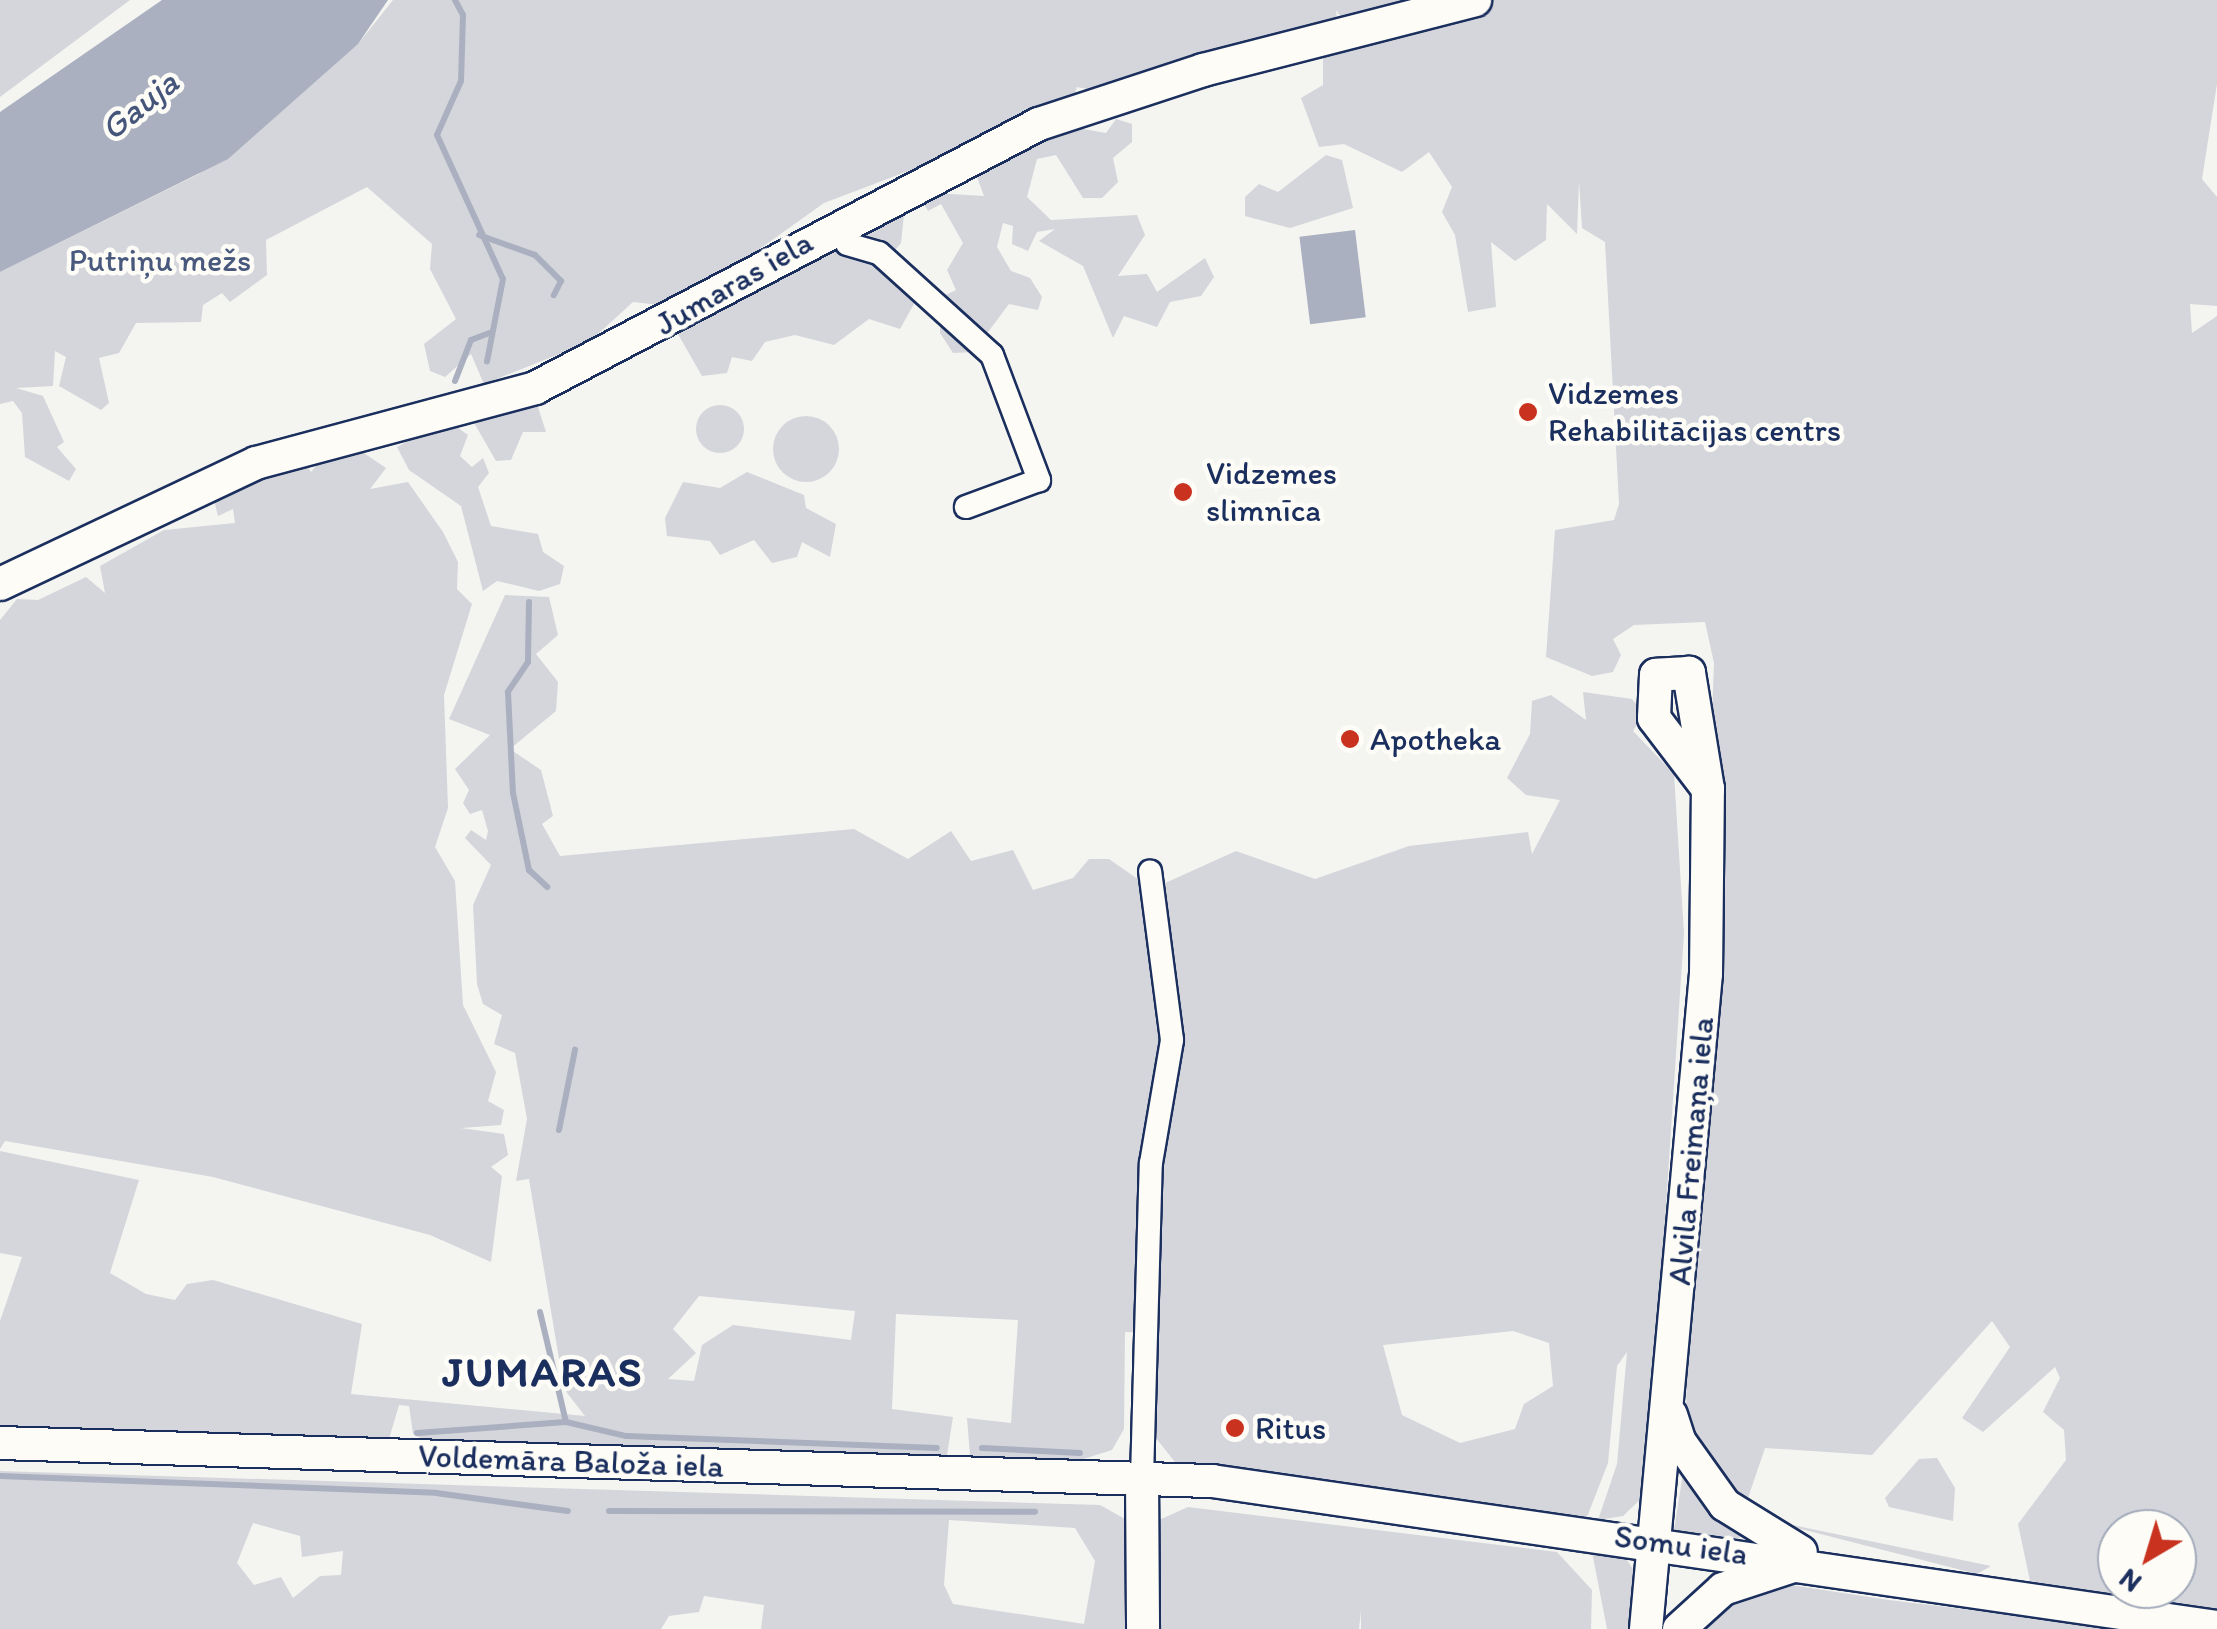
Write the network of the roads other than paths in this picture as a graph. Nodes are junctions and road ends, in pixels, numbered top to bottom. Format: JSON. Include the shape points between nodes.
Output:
{"nodes":[{"id":1,"x":1475,"y":0,"type":"edge"},
{"id":2,"x":848,"y":244,"type":"dead end"},
{"id":3,"x":966,"y":507,"type":"dead end"},
{"id":4,"x":0,"y":584,"type":"edge"},
{"id":5,"x":1689,"y":673,"type":"dead end"},
{"id":6,"x":1150,"y":870,"type":"dead end"},
{"id":7,"x":1669,"y":1406,"type":"junction"},
{"id":8,"x":0,"y":1443,"type":"edge"},
{"id":9,"x":1142,"y":1478,"type":"junction"},
{"id":10,"x":1655,"y":1542,"type":"junction"},
{"id":11,"x":1805,"y":1562,"type":"junction"},
{"id":12,"x":1872,"y":1574,"type":"junction"},
{"id":13,"x":2175,"y":1625,"type":"edge"},
{"id":14,"x":2217,"y":1627,"type":"edge"},
{"id":15,"x":1143,"y":1629,"type":"edge"},
{"id":16,"x":1646,"y":1629,"type":"edge"},
{"id":17,"x":1679,"y":1629,"type":"edge"}],
"edges":[{"from":1,"to":4,"type":"street","name":"Jumaras iela","via":[[1204,70],[1040,124],[535,388],[256,463]]},
{"from":2,"to":3,"type":"street","via":[[879,254],[992,355],[1039,480]]},
{"from":5,"to":7,"type":"street","name":"Alvila Freimaņa iela","via":[[1708,789],[1706,974]]},
{"from":6,"to":9,"type":"street","via":[[1172,1040],[1151,1164]]},
{"from":7,"to":10,"type":"street","name":"Alvila Freimaņa iela"},
{"from":7,"to":12,"type":"street","via":[[1700,1475],[1751,1528]]},
{"from":8,"to":9,"type":"street","name":"Voldemāra Baloža iela"},
{"from":9,"to":10,"type":"street","name":"Somu iela"},
{"from":9,"to":15,"type":"street"},
{"from":10,"to":11,"type":"street","name":"Somu iela"},
{"from":10,"to":16,"type":"street","name":"Alvila Freimaņa iela"},
{"from":11,"to":12,"type":"street","name":"Somu iela"},
{"from":11,"to":17,"type":"street","via":[[1723,1589]]},
{"from":12,"to":13,"type":"street","name":"Somu iela"},
{"from":13,"to":14,"type":"street","name":"Somu iela"}]}
